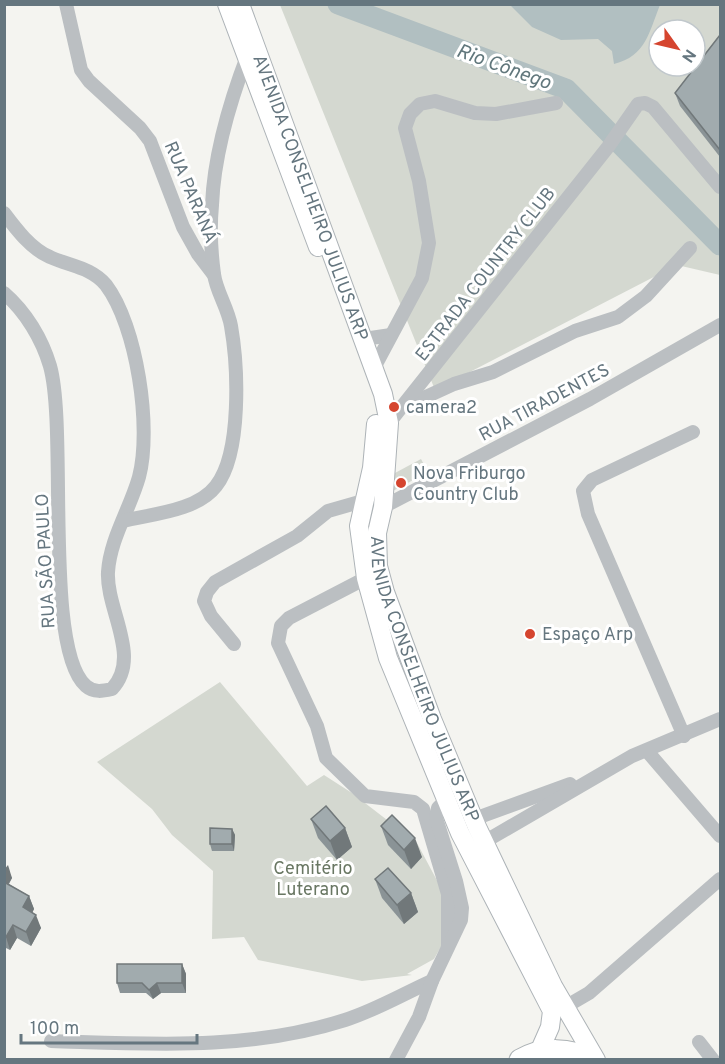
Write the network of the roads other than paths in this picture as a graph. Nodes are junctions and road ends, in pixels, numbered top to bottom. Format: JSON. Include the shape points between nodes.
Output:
{"nodes":[{"id":1,"x":66,"y":4,"type":"edge"},
{"id":2,"x":227,"y":4,"type":"edge"},
{"id":3,"x":240,"y":4,"type":"edge"},
{"id":4,"x":251,"y":48,"type":"junction"},
{"id":5,"x":556,"y":104,"type":"dead end"},
{"id":6,"x":720,"y":187,"type":"edge"},
{"id":7,"x":4,"y":213,"type":"edge"},
{"id":8,"x":690,"y":248,"type":"dead end"},
{"id":9,"x":214,"y":275,"type":"junction"},
{"id":10,"x":4,"y":293,"type":"edge"},
{"id":11,"x":720,"y":325,"type":"edge"},
{"id":12,"x":391,"y":334,"type":"junction"},
{"id":13,"x":364,"y":339,"type":"junction"},
{"id":14,"x":375,"y":366,"type":"junction"},
{"id":15,"x":404,"y":407,"type":"junction"},
{"id":16,"x":389,"y":423,"type":"junction"},
{"id":17,"x":693,"y":432,"type":"dead end"},
{"id":18,"x":363,"y":501,"type":"junction"},
{"id":19,"x":383,"y":507,"type":"junction"},
{"id":20,"x":123,"y":521,"type":"junction"},
{"id":21,"x":366,"y":578,"type":"junction"},
{"id":22,"x":234,"y":645,"type":"dead end"},
{"id":23,"x":720,"y":719,"type":"edge"},
{"id":24,"x":684,"y":736,"type":"junction"},
{"id":25,"x":647,"y":750,"type":"junction"},
{"id":26,"x":600,"y":773,"type":"junction"},
{"id":27,"x":445,"y":801,"type":"junction"},
{"id":28,"x":474,"y":819,"type":"junction"},
{"id":29,"x":720,"y":836,"type":"edge"},
{"id":30,"x":484,"y":842,"type":"junction"},
{"id":31,"x":720,"y":879,"type":"edge"},
{"id":32,"x":448,"y":946,"type":"junction"},
{"id":33,"x":432,"y":981,"type":"junction"},
{"id":34,"x":566,"y":1007,"type":"junction"},
{"id":35,"x":51,"y":1041,"type":"dead end"},
{"id":36,"x":699,"y":1042,"type":"dead end"},
{"id":37,"x":530,"y":1056,"type":"edge"},
{"id":38,"x":396,"y":1059,"type":"edge"},
{"id":39,"x":594,"y":1059,"type":"edge"},
{"id":40,"x":712,"y":1059,"type":"edge"}],
"edges":[{"from":1,"to":9,"type":"street","name":"RUA PARANÁ","via":[[81,70],[150,141],[183,227]]},
{"from":2,"to":4,"type":"main road","name":"AVENIDA CONSELHEIRO JULIUS ARP"},
{"from":3,"to":4,"type":"main road","name":"AVENIDA CONSELHEIRO JULIUS ARP"},
{"from":4,"to":9,"type":"street","via":[[219,150],[212,205]]},
{"from":4,"to":13,"type":"main road","name":"AVENIDA CONSELHEIRO JULIUS ARP"},
{"from":4,"to":18,"type":"main road","name":"AVENIDA CONSELHEIRO JULIUS ARP","via":[[369,385],[377,426]]},
{"from":5,"to":12,"type":"street","via":[[496,114],[475,113],[435,101],[420,104],[410,114],[405,128],[429,243],[422,278]]},
{"from":6,"to":15,"type":"street","name":"ESTRADA COUNTRY CLUB","via":[[653,107],[638,104]]},
{"from":7,"to":20,"type":"street","via":[[42,252],[73,263],[105,284],[118,306],[140,372],[144,422],[139,477]]},
{"from":8,"to":15,"type":"street","via":[[646,296],[618,317],[576,331],[492,372]]},
{"from":9,"to":20,"type":"street","via":[[231,324],[235,362],[235,432],[221,479],[206,496],[192,503]]},
{"from":10,"to":20,"type":"street","name":"RUA SÃO PAULO","via":[[29,321],[51,368],[64,613],[75,669],[86,686],[100,692],[119,682],[125,660],[108,574],[110,554]]},
{"from":11,"to":19,"type":"street","name":"RUA TIRADENTES","via":[[590,399]]},
{"from":12,"to":13,"type":"street"},
{"from":12,"to":14,"type":"street"},
{"from":13,"to":14,"type":"main road","name":"AVENIDA CONSELHEIRO JULIUS ARP"},
{"from":14,"to":16,"type":"main road","name":"AVENIDA CONSELHEIRO JULIUS ARP"},
{"from":15,"to":16,"type":"street","name":"ESTRADA COUNTRY CLUB"},
{"from":16,"to":19,"type":"main road","name":"AVENIDA CONSELHEIRO JULIUS ARP"},
{"from":17,"to":24,"type":"street","via":[[592,480],[583,491],[588,514]]},
{"from":18,"to":21,"type":"main road","name":"AVENIDA CONSELHEIRO JULIUS ARP","via":[[359,526]]},
{"from":18,"to":22,"type":"street","via":[[328,511],[297,537],[215,582],[204,601]]},
{"from":19,"to":28,"type":"main road","name":"AVENIDA CONSELHEIRO JULIUS ARP","via":[[377,533],[378,567],[385,592]]},
{"from":21,"to":27,"type":"main road","name":"AVENIDA CONSELHEIRO JULIUS ARP","via":[[388,658]]},
{"from":21,"to":32,"type":"street","via":[[289,618],[281,626],[278,644],[317,726],[326,758],[365,796],[414,802],[423,809],[448,894]]},
{"from":23,"to":24,"type":"street"},
{"from":24,"to":25,"type":"street"},
{"from":25,"to":26,"type":"street"},
{"from":25,"to":29,"type":"street"},
{"from":26,"to":28,"type":"street"},
{"from":26,"to":30,"type":"street"},
{"from":27,"to":32,"type":"street","via":[[436,818],[462,908],[461,920]]},
{"from":27,"to":37,"type":"main road","name":"AVENIDA CONSELHEIRO JULIUS ARP","via":[[552,1011],[550,1027]]},
{"from":28,"to":30,"type":"main road","name":"AVENIDA CONSELHEIRO JULIUS ARP"},
{"from":30,"to":34,"type":"main road","name":"AVENIDA CONSELHEIRO JULIUS ARP"},
{"from":31,"to":34,"type":"street","via":[[589,993]]},
{"from":32,"to":33,"type":"street"},
{"from":33,"to":35,"type":"street","via":[[345,1020],[256,1041],[199,1045]]},
{"from":33,"to":38,"type":"street","via":[[424,1007]]},
{"from":34,"to":39,"type":"main road","name":"AVENIDA CONSELHEIRO JULIUS ARP"},
{"from":36,"to":40,"type":"street"},
{"from":37,"to":39,"type":"main road","via":[[569,1051]]}]}
